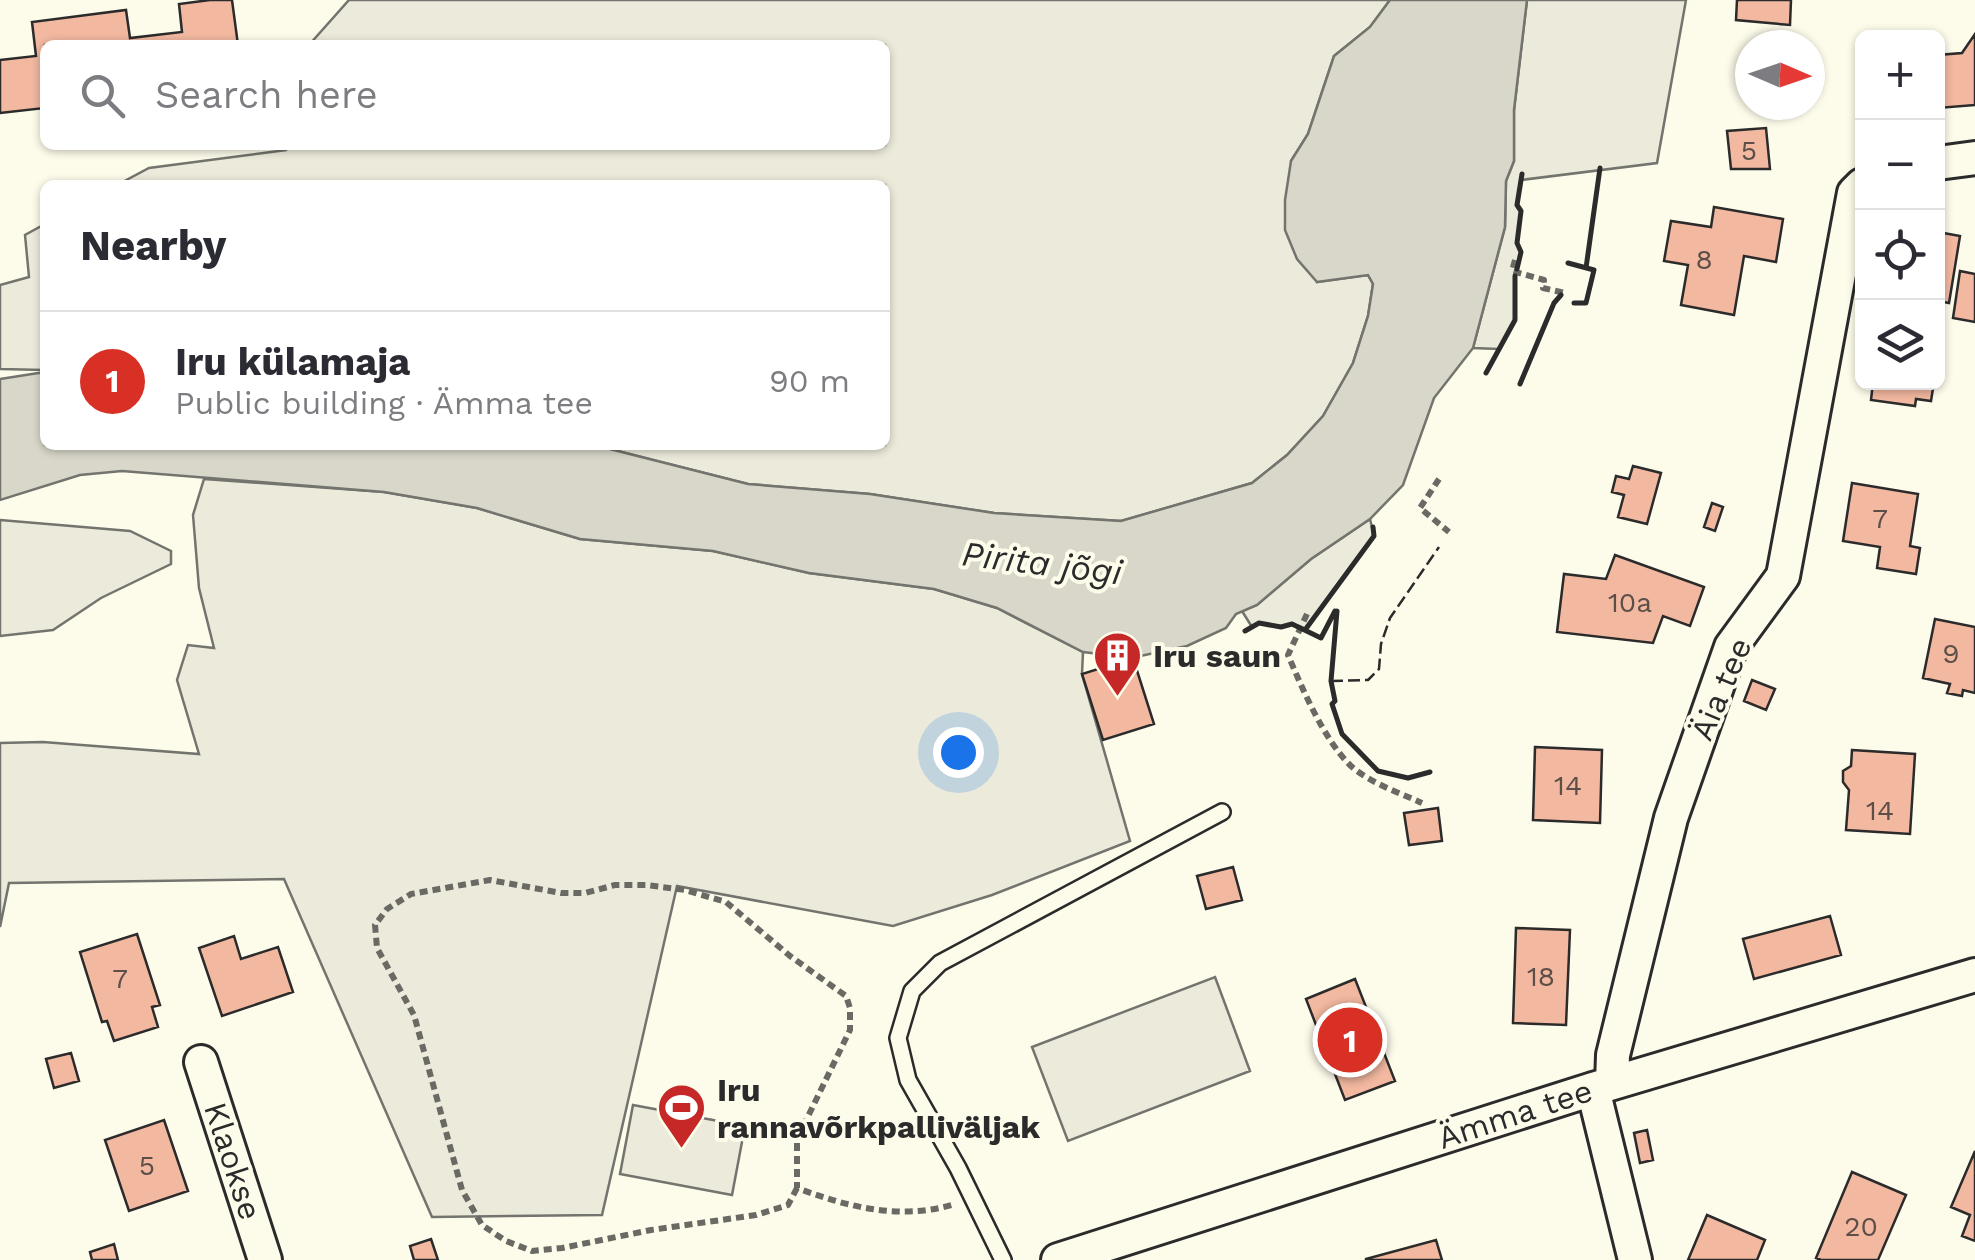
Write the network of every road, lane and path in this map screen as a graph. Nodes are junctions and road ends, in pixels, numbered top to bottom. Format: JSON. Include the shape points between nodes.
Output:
{"nodes":[{"id":1,"x":1975,"y":158,"type":"edge"},
{"id":2,"x":1945,"y":162,"type":"edge"},
{"id":3,"x":1855,"y":192,"type":"edge"},
{"id":4,"x":1515,"y":260,"type":"dead end"},
{"id":5,"x":1565,"y":293,"type":"dead end"},
{"id":6,"x":1439,"y":479,"type":"dead end"},
{"id":7,"x":1449,"y":532,"type":"dead end"},
{"id":8,"x":1308,"y":614,"type":"dead end"},
{"id":9,"x":1422,"y":803,"type":"dead end"},
{"id":10,"x":1222,"y":812,"type":"dead end"},
{"id":11,"x":1975,"y":975,"type":"edge"},
{"id":12,"x":200,"y":1062,"type":"dead end"},
{"id":13,"x":1603,"y":1086,"type":"junction"},
{"id":14,"x":797,"y":1188,"type":"junction"},
{"id":15,"x":973,"y":1199,"type":"junction"},
{"id":16,"x":265,"y":1260,"type":"edge"},
{"id":17,"x":1002,"y":1260,"type":"edge"},
{"id":18,"x":1058,"y":1260,"type":"edge"},
{"id":19,"x":1635,"y":1260,"type":"edge"}],
"edges":[{"from":1,"to":2,"type":"street"},
{"from":3,"to":13,"type":"street","name":"Äia tee","via":[[1783,576],[1731,647],[1670,818]]},
{"from":4,"to":5,"type":"path","via":[[1512,271]]},
{"from":6,"to":7,"type":"path","via":[[1420,508]]},
{"from":8,"to":9,"type":"path","via":[[1288,656],[1312,708],[1350,764]]},
{"from":10,"to":15,"type":"lane","via":[[940,963],[912,991],[898,1038],[908,1080]]},
{"from":11,"to":13,"type":"street","name":"Ämma tee"},
{"from":12,"to":16,"type":"street","name":"Klaokse"},
{"from":13,"to":18,"type":"street","name":"Ämma tee"},
{"from":13,"to":19,"type":"street","name":"Äia tee"},
{"from":14,"to":14,"type":"path","via":[[797,1139],[850,1030],[850,1008],[846,996],[726,902],[646,885],[585,893],[490,880],[411,894],[386,909],[376,925],[377,948],[414,1015],[462,1190],[482,1224],[532,1251],[562,1248],[756,1215],[788,1205]]},
{"from":14,"to":15,"type":"path","via":[[894,1214]]},
{"from":15,"to":17,"type":"lane"}]}
